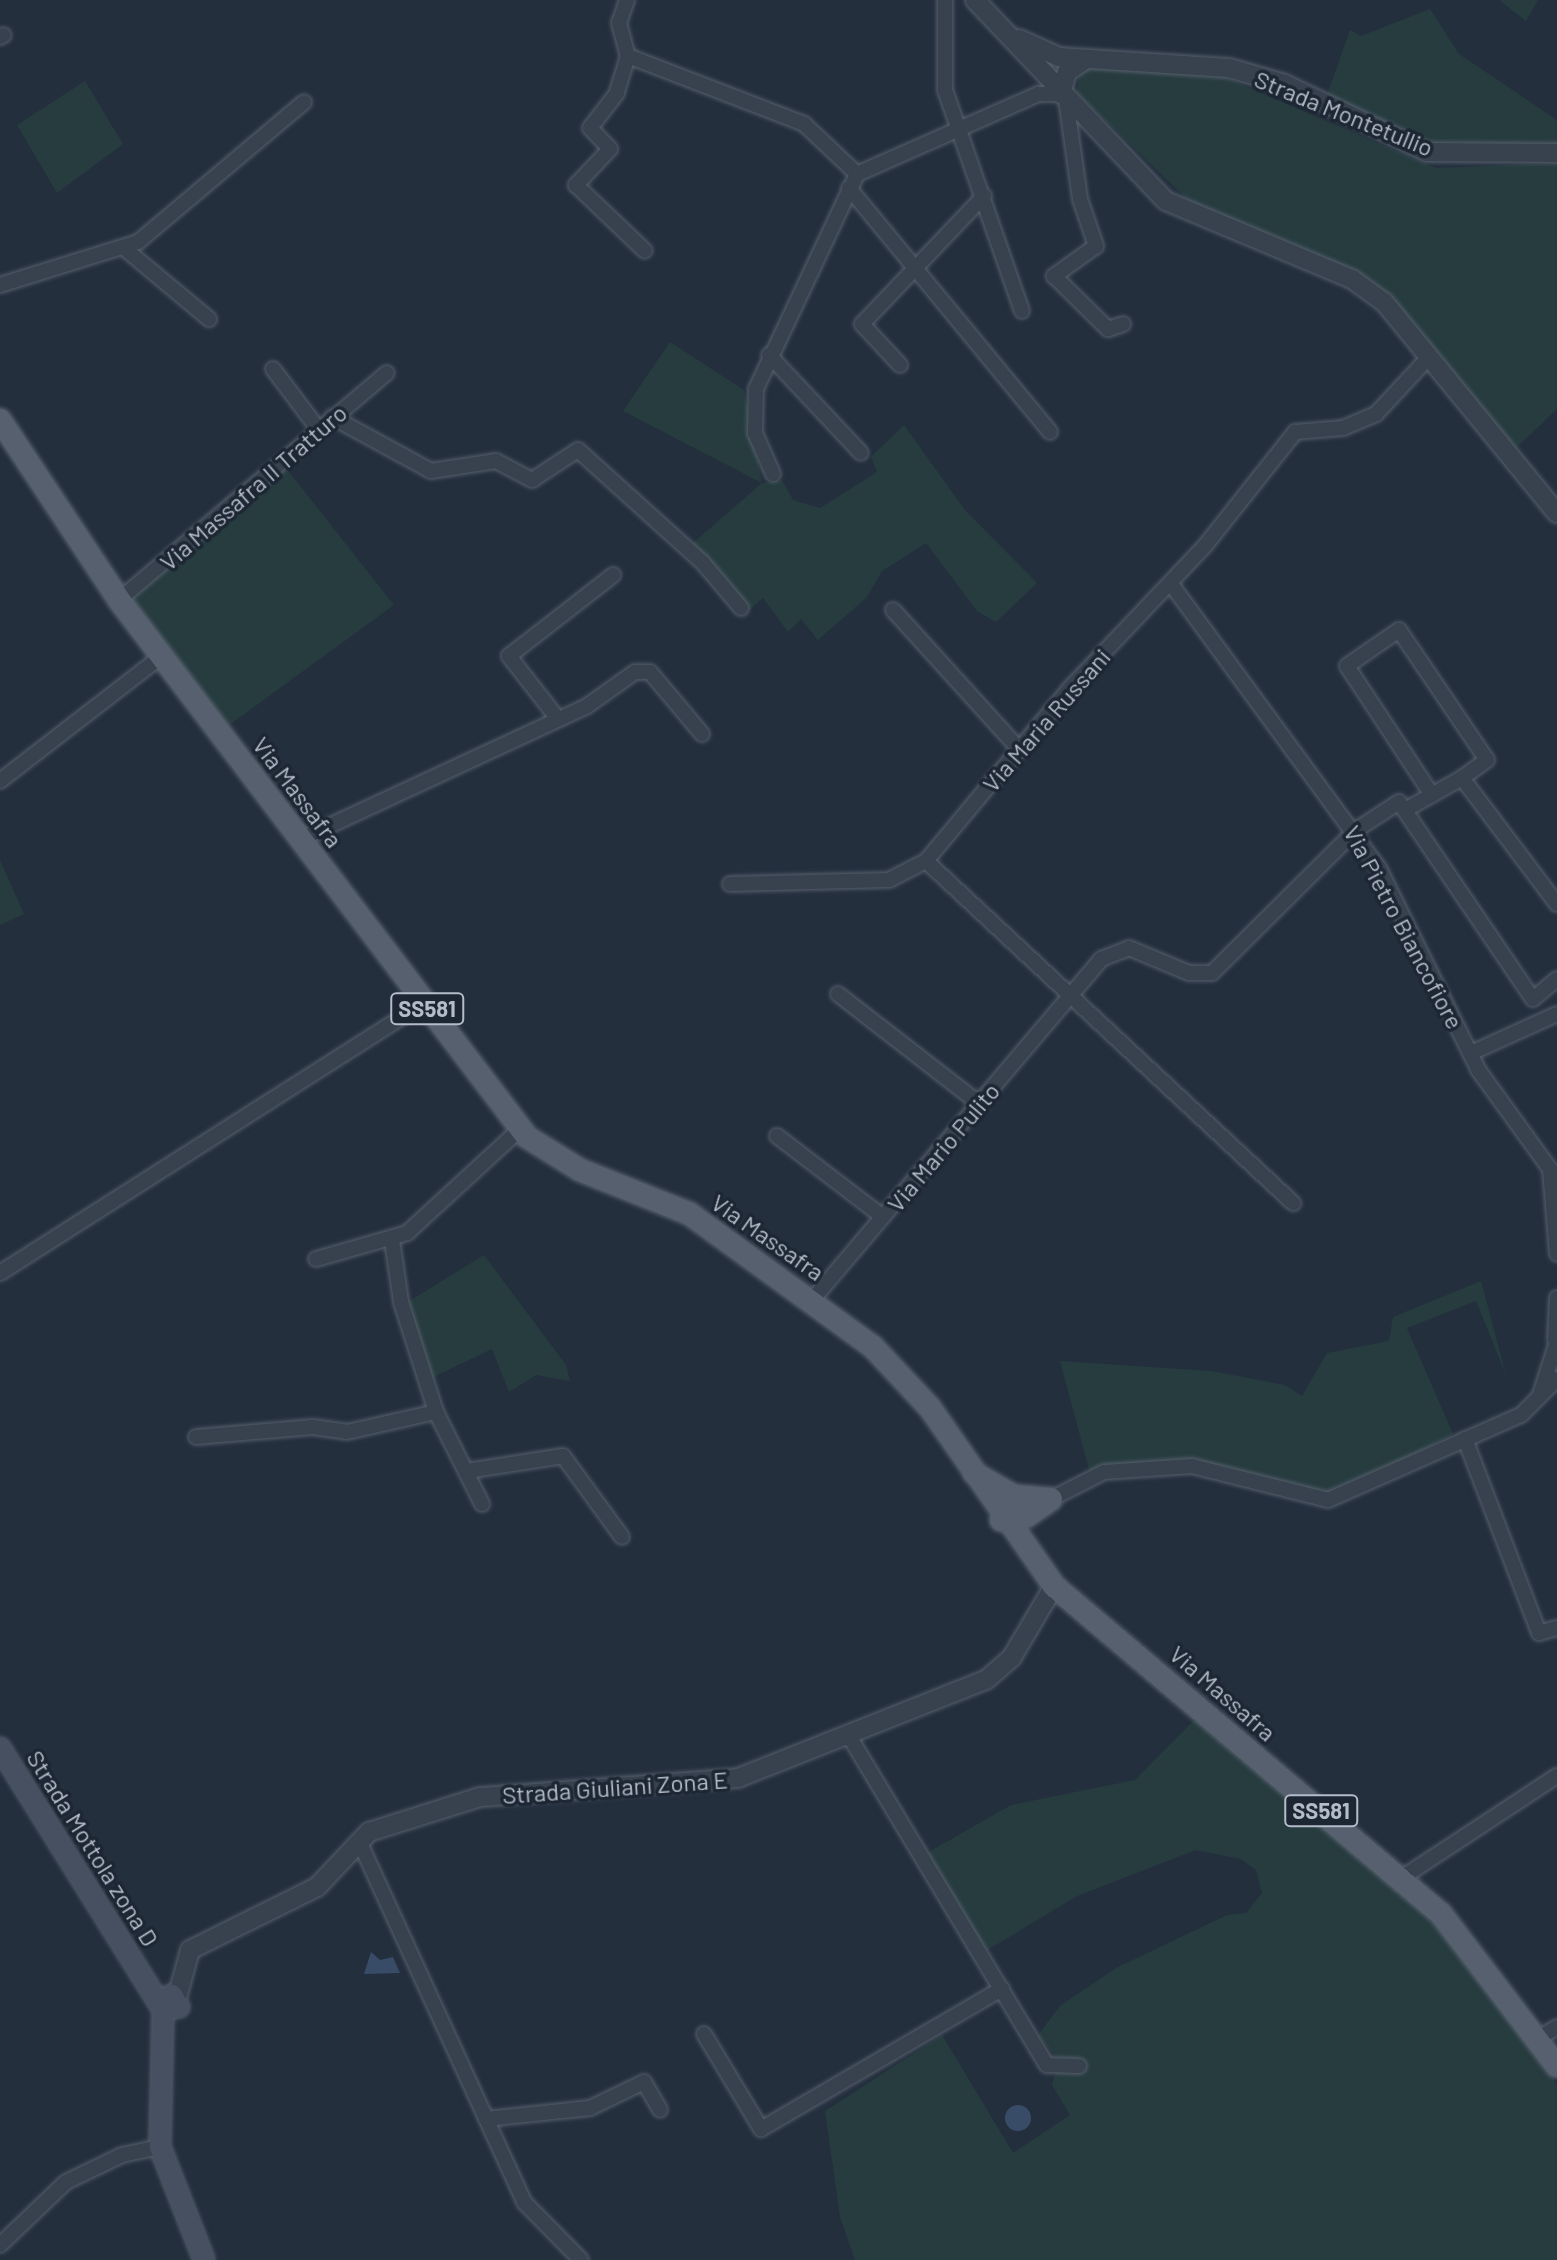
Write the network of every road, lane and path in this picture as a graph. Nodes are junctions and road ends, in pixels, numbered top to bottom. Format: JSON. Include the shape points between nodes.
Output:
{"nodes":[{"id":1,"x":627,"y":0,"type":"edge"},
{"id":2,"x":945,"y":0,"type":"edge"},
{"id":3,"x":975,"y":0,"type":"edge"},
{"id":4,"x":1000,"y":26,"type":"junction"},
{"id":5,"x":628,"y":56,"type":"junction"},
{"id":6,"x":1059,"y":57,"type":"junction"},
{"id":7,"x":1085,"y":60,"type":"junction"},
{"id":8,"x":1042,"y":86,"type":"junction"},
{"id":9,"x":1064,"y":96,"type":"junction"},
{"id":10,"x":304,"y":102,"type":"dead end"},
{"id":11,"x":958,"y":128,"type":"junction"},
{"id":12,"x":1557,"y":153,"type":"edge"},
{"id":13,"x":857,"y":174,"type":"junction"},
{"id":14,"x":849,"y":188,"type":"junction"},
{"id":15,"x":984,"y":196,"type":"junction"},
{"id":16,"x":124,"y":248,"type":"junction"},
{"id":17,"x":645,"y":251,"type":"dead end"},
{"id":18,"x":918,"y":268,"type":"junction"},
{"id":19,"x":0,"y":285,"type":"edge"},
{"id":20,"x":1022,"y":311,"type":"dead end"},
{"id":21,"x":209,"y":319,"type":"dead end"},
{"id":22,"x":1123,"y":324,"type":"dead end"},
{"id":23,"x":769,"y":355,"type":"junction"},
{"id":24,"x":1429,"y":357,"type":"junction"},
{"id":25,"x":900,"y":365,"type":"dead end"},
{"id":26,"x":273,"y":369,"type":"dead end"},
{"id":27,"x":387,"y":373,"type":"dead end"},
{"id":28,"x":332,"y":417,"type":"junction"},
{"id":29,"x":0,"y":420,"type":"edge"},
{"id":30,"x":319,"y":430,"type":"junction"},
{"id":31,"x":1050,"y":432,"type":"dead end"},
{"id":32,"x":861,"y":453,"type":"dead end"},
{"id":33,"x":773,"y":474,"type":"dead end"},
{"id":34,"x":1557,"y":513,"type":"edge"},
{"id":35,"x":613,"y":575,"type":"dead end"},
{"id":36,"x":1171,"y":584,"type":"junction"},
{"id":37,"x":119,"y":600,"type":"junction"},
{"id":38,"x":741,"y":608,"type":"dead end"},
{"id":39,"x":893,"y":610,"type":"dead end"},
{"id":40,"x":162,"y":656,"type":"junction"},
{"id":41,"x":558,"y":719,"type":"junction"},
{"id":42,"x":702,"y":734,"type":"dead end"},
{"id":43,"x":1019,"y":749,"type":"junction"},
{"id":44,"x":1462,"y":778,"type":"junction"},
{"id":45,"x":0,"y":781,"type":"edge"},
{"id":46,"x":1432,"y":795,"type":"junction"},
{"id":47,"x":1405,"y":810,"type":"junction"},
{"id":48,"x":1356,"y":830,"type":"junction"},
{"id":49,"x":301,"y":839,"type":"junction"},
{"id":50,"x":926,"y":861,"type":"junction"},
{"id":51,"x":730,"y":884,"type":"dead end"},
{"id":52,"x":1557,"y":904,"type":"edge"},
{"id":53,"x":1557,"y":979,"type":"edge"},
{"id":54,"x":1070,"y":992,"type":"junction"},
{"id":55,"x":838,"y":994,"type":"dead end"},
{"id":56,"x":424,"y":1003,"type":"junction"},
{"id":57,"x":1557,"y":1014,"type":"edge"},
{"id":58,"x":1471,"y":1053,"type":"junction"},
{"id":59,"x":980,"y":1104,"type":"junction"},
{"id":60,"x":520,"y":1129,"type":"junction"},
{"id":61,"x":777,"y":1136,"type":"dead end"},
{"id":62,"x":1553,"y":1168,"type":"edge"},
{"id":63,"x":1293,"y":1203,"type":"dead end"},
{"id":64,"x":883,"y":1217,"type":"junction"},
{"id":65,"x":392,"y":1240,"type":"junction"},
{"id":66,"x":1557,"y":1254,"type":"edge"},
{"id":67,"x":316,"y":1259,"type":"dead end"},
{"id":68,"x":0,"y":1273,"type":"edge"},
{"id":69,"x":1557,"y":1298,"type":"edge"},
{"id":70,"x":813,"y":1299,"type":"junction"},
{"id":71,"x":1556,"y":1345,"type":"edge"},
{"id":72,"x":1557,"y":1379,"type":"edge"},
{"id":73,"x":1540,"y":1395,"type":"junction"},
{"id":74,"x":436,"y":1412,"type":"junction"},
{"id":75,"x":196,"y":1437,"type":"dead end"},
{"id":76,"x":1465,"y":1439,"type":"junction"},
{"id":77,"x":467,"y":1471,"type":"junction"},
{"id":78,"x":970,"y":1471,"type":"junction"},
{"id":79,"x":1040,"y":1501,"type":"junction"},
{"id":80,"x":482,"y":1504,"type":"dead end"},
{"id":81,"x":1001,"y":1520,"type":"junction"},
{"id":82,"x":622,"y":1537,"type":"dead end"},
{"id":83,"x":1029,"y":1556,"type":"junction"},
{"id":84,"x":1054,"y":1586,"type":"junction"},
{"id":85,"x":1557,"y":1628,"type":"edge"},
{"id":86,"x":849,"y":1736,"type":"junction"},
{"id":87,"x":0,"y":1748,"type":"edge"},
{"id":88,"x":1557,"y":1776,"type":"edge"},
{"id":89,"x":359,"y":1841,"type":"junction"},
{"id":90,"x":1400,"y":1879,"type":"junction"},
{"id":91,"x":1002,"y":1989,"type":"junction"},
{"id":92,"x":170,"y":1999,"type":"junction"},
{"id":93,"x":1548,"y":2033,"type":"edge"},
{"id":94,"x":704,"y":2034,"type":"dead end"},
{"id":95,"x":1079,"y":2066,"type":"dead end"},
{"id":96,"x":1557,"y":2066,"type":"edge"},
{"id":97,"x":660,"y":2110,"type":"dead end"},
{"id":98,"x":486,"y":2119,"type":"junction"},
{"id":99,"x":160,"y":2147,"type":"junction"},
{"id":100,"x":0,"y":2245,"type":"edge"},
{"id":101,"x":204,"y":2260,"type":"edge"},
{"id":102,"x":581,"y":2260,"type":"edge"}],
"edges":[{"from":1,"to":5,"type":"street","via":[[619,23]]},
{"from":2,"to":11,"type":"street","via":[[945,90]]},
{"from":3,"to":4,"type":"street"},
{"from":4,"to":6,"type":"street"},
{"from":4,"to":8,"type":"street"},
{"from":5,"to":13,"type":"street","via":[[804,124]]},
{"from":5,"to":17,"type":"street","via":[[617,93],[590,128],[610,149],[576,185]]},
{"from":6,"to":7,"type":"street","name":"Strada Montetullio"},
{"from":6,"to":8,"type":"street","via":[[1047,63]]},
{"from":6,"to":9,"type":"street"},
{"from":7,"to":9,"type":"street","via":[[1067,72]]},
{"from":7,"to":12,"type":"street","name":"Strada Montetullio","via":[[1156,58],[1229,68],[1285,84],[1427,152]]},
{"from":8,"to":9,"type":"street"},
{"from":8,"to":11,"type":"street"},
{"from":9,"to":22,"type":"street","via":[[1080,199],[1096,246],[1054,276],[1108,329]]},
{"from":9,"to":24,"type":"street","via":[[1166,201],[1352,279],[1397,313]]},
{"from":10,"to":16,"type":"street"},
{"from":11,"to":13,"type":"street"},
{"from":11,"to":15,"type":"street"},
{"from":13,"to":14,"type":"street"},
{"from":14,"to":18,"type":"street"},
{"from":14,"to":23,"type":"street"},
{"from":15,"to":18,"type":"street"},
{"from":15,"to":20,"type":"street"},
{"from":16,"to":19,"type":"street"},
{"from":16,"to":21,"type":"street"},
{"from":18,"to":25,"type":"street","via":[[862,324]]},
{"from":18,"to":31,"type":"street"},
{"from":23,"to":32,"type":"street"},
{"from":23,"to":33,"type":"street","via":[[753,412]]},
{"from":24,"to":34,"type":"street"},
{"from":24,"to":36,"type":"street","name":"Via Maria Russani","via":[[1376,414],[1343,428],[1295,432]]},
{"from":26,"to":30,"type":"street"},
{"from":27,"to":28,"type":"street","name":"Via Massafra II Tratturo"},
{"from":28,"to":30,"type":"street","name":"Via Massafra II Tratturo"},
{"from":28,"to":38,"type":"street","via":[[424,470],[496,461],[532,480],[578,450],[703,563]]},
{"from":29,"to":37,"type":"main road","name":"Via Massafra","number":"SS581"},
{"from":30,"to":37,"type":"street","name":"Via Massafra II Tratturo"},
{"from":35,"to":41,"type":"street","via":[[509,656]]},
{"from":36,"to":43,"type":"street","name":"Via Maria Russani"},
{"from":36,"to":48,"type":"street","name":"Via Pietro Biancofiore"},
{"from":37,"to":40,"type":"main road","name":"Via Massafra","number":"SS581"},
{"from":39,"to":43,"type":"street"},
{"from":40,"to":45,"type":"street"},
{"from":40,"to":49,"type":"main road","name":"Via Massafra","number":"SS581"},
{"from":41,"to":42,"type":"street","via":[[635,672],[650,672]]},
{"from":41,"to":49,"type":"street"},
{"from":43,"to":50,"type":"street","name":"Via Maria Russani"},
{"from":44,"to":46,"type":"street"},
{"from":44,"to":46,"type":"street","via":[[1487,760],[1399,630],[1347,666]]},
{"from":44,"to":52,"type":"street"},
{"from":46,"to":47,"type":"street"},
{"from":47,"to":48,"type":"street","name":"Via Mario Pulito","via":[[1399,802]]},
{"from":47,"to":53,"type":"street","via":[[1533,999]]},
{"from":48,"to":54,"type":"street","name":"Via Mario Pulito","via":[[1212,973],[1189,973],[1129,948],[1101,959]]},
{"from":48,"to":58,"type":"street","name":"Via Pietro Biancofiore"},
{"from":49,"to":56,"type":"main road","name":"Via Massafra","number":"SS581"},
{"from":50,"to":51,"type":"street","via":[[889,880]]},
{"from":50,"to":54,"type":"street"},
{"from":54,"to":59,"type":"street","name":"Via Mario Pulito"},
{"from":54,"to":63,"type":"street"},
{"from":55,"to":59,"type":"street"},
{"from":56,"to":60,"type":"main road","name":"Via Massafra","number":"SS581"},
{"from":56,"to":68,"type":"street"},
{"from":57,"to":58,"type":"street"},
{"from":58,"to":62,"type":"street","name":"Via Pietro Biancofiore"},
{"from":59,"to":64,"type":"street","name":"Via Mario Pulito"},
{"from":60,"to":65,"type":"street"},
{"from":60,"to":70,"type":"main road","name":"Via Massafra","number":"SS581","via":[[555,1158],[690,1214]]},
{"from":61,"to":64,"type":"street"},
{"from":62,"to":66,"type":"street","name":"Via Pietro Biancofiore"},
{"from":64,"to":70,"type":"street","name":"Via Mario Pulito"},
{"from":65,"to":67,"type":"street"},
{"from":65,"to":74,"type":"street","via":[[401,1302]]},
{"from":69,"to":71,"type":"street"},
{"from":70,"to":78,"type":"main road","name":"Via Massafra","number":"SS581","via":[[873,1347],[930,1408]]},
{"from":71,"to":73,"type":"street"},
{"from":72,"to":73,"type":"street"},
{"from":73,"to":76,"type":"street","via":[[1521,1415]]},
{"from":74,"to":75,"type":"street","via":[[347,1432],[313,1427]]},
{"from":74,"to":77,"type":"street"},
{"from":76,"to":79,"type":"street","via":[[1328,1500],[1192,1466],[1104,1472]]},
{"from":76,"to":85,"type":"street","via":[[1539,1633]]},
{"from":77,"to":80,"type":"street"},
{"from":77,"to":82,"type":"street","via":[[563,1456]]},
{"from":78,"to":79,"type":"main road"},
{"from":78,"to":81,"type":"main road","name":"Via Massafra","number":"SS581"},
{"from":79,"to":81,"type":"main road","via":[[1005,1507]]},
{"from":79,"to":83,"type":"main road"},
{"from":81,"to":83,"type":"main road","name":"Via Massafra","number":"SS581"},
{"from":83,"to":84,"type":"main road","name":"Via Massafra","number":"SS581"},
{"from":84,"to":86,"type":"street","name":"Strada Giuliani Zona E","via":[[1012,1657],[986,1680]]},
{"from":84,"to":90,"type":"main road","name":"Via Massafra","number":"SS581"},
{"from":86,"to":89,"type":"street","name":"Strada Giuliani Zona E","via":[[738,1778],[480,1797],[404,1815]]},
{"from":86,"to":91,"type":"street"},
{"from":87,"to":92,"type":"main road","name":"Strada Mottola zona D","via":[[142,1976]]},
{"from":88,"to":90,"type":"street"},
{"from":89,"to":92,"type":"street","name":"Strada Giuliani Zona E","via":[[317,1887],[190,1950]]},
{"from":89,"to":98,"type":"street"},
{"from":90,"to":93,"type":"main road","name":"Via Massafra","number":"SS581","via":[[1441,1914]]},
{"from":91,"to":94,"type":"street","via":[[761,2129]]},
{"from":91,"to":95,"type":"street","via":[[1047,2065]]},
{"from":92,"to":99,"type":"main road"},
{"from":93,"to":96,"type":"main road","name":"Via Massafra","number":"SS581"},
{"from":97,"to":98,"type":"street","via":[[644,2082],[590,2108]]},
{"from":98,"to":102,"type":"street","via":[[524,2202]]},
{"from":99,"to":100,"type":"street","via":[[122,2155],[66,2182]]},
{"from":99,"to":101,"type":"main road"}]}
